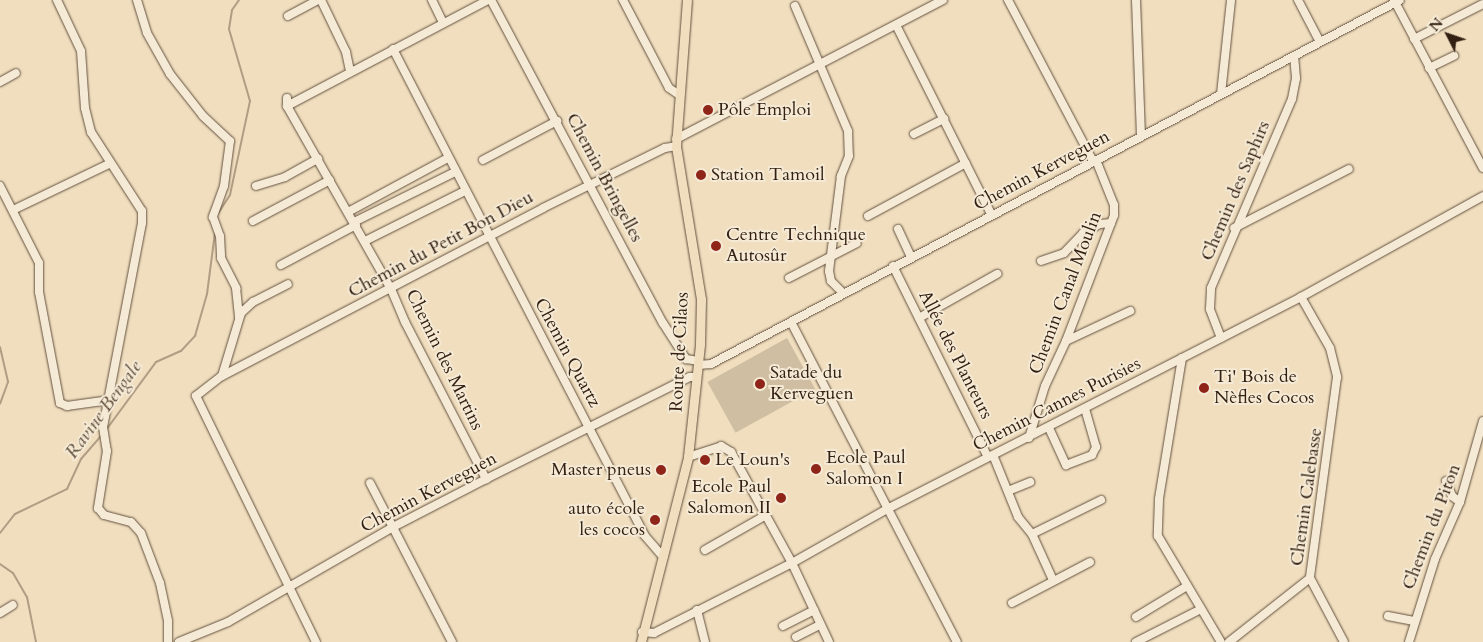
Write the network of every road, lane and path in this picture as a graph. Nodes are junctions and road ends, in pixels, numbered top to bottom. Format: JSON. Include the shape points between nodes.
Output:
{"nodes":[{"id":1,"x":58,"y":0,"type":"edge"},
{"id":2,"x":138,"y":0,"type":"edge"},
{"id":3,"x":320,"y":0,"type":"edge"},
{"id":4,"x":432,"y":0,"type":"edge"},
{"id":5,"x":489,"y":0,"type":"edge"},
{"id":6,"x":624,"y":0,"type":"edge"},
{"id":7,"x":687,"y":0,"type":"edge"},
{"id":8,"x":943,"y":0,"type":"edge"},
{"id":9,"x":1008,"y":0,"type":"edge"},
{"id":10,"x":1136,"y":0,"type":"edge"},
{"id":11,"x":1231,"y":0,"type":"edge"},
{"id":12,"x":1298,"y":0,"type":"edge"},
{"id":13,"x":1396,"y":1,"type":"edge"},
{"id":14,"x":1483,"y":4,"type":"edge"},
{"id":15,"x":795,"y":6,"type":"dead end"},
{"id":16,"x":288,"y":16,"type":"dead end"},
{"id":17,"x":443,"y":23,"type":"junction"},
{"id":18,"x":896,"y":25,"type":"junction"},
{"id":19,"x":1414,"y":39,"type":"junction"},
{"id":20,"x":1320,"y":42,"type":"junction"},
{"id":21,"x":393,"y":49,"type":"junction"},
{"id":22,"x":1294,"y":56,"type":"junction"},
{"id":23,"x":1454,"y":56,"type":"dead end"},
{"id":24,"x":821,"y":64,"type":"junction"},
{"id":25,"x":1430,"y":68,"type":"junction"},
{"id":26,"x":350,"y":71,"type":"junction"},
{"id":27,"x":16,"y":73,"type":"dead end"},
{"id":28,"x":0,"y":82,"type":"edge"},
{"id":29,"x":678,"y":94,"type":"junction"},
{"id":30,"x":1221,"y":94,"type":"junction"},
{"id":31,"x":944,"y":118,"type":"junction"},
{"id":32,"x":557,"y":121,"type":"junction"},
{"id":33,"x":914,"y":134,"type":"dead end"},
{"id":34,"x":1141,"y":136,"type":"junction"},
{"id":35,"x":676,"y":143,"type":"junction"},
{"id":36,"x":448,"y":158,"type":"junction"},
{"id":37,"x":318,"y":159,"type":"junction"},
{"id":38,"x":483,"y":160,"type":"dead end"},
{"id":39,"x":1094,"y":161,"type":"junction"},
{"id":40,"x":966,"y":163,"type":"junction"},
{"id":41,"x":110,"y":164,"type":"junction"},
{"id":42,"x":1483,"y":168,"type":"edge"},
{"id":43,"x":1349,"y":169,"type":"dead end"},
{"id":44,"x":455,"y":172,"type":"junction"},
{"id":45,"x":330,"y":180,"type":"junction"},
{"id":46,"x":592,"y":185,"type":"junction"},
{"id":47,"x":0,"y":186,"type":"edge"},
{"id":48,"x":256,"y":186,"type":"dead end"},
{"id":49,"x":464,"y":190,"type":"junction"},
{"id":50,"x":1483,"y":196,"type":"edge"},
{"id":51,"x":13,"y":210,"type":"junction"},
{"id":52,"x":348,"y":212,"type":"junction"},
{"id":53,"x":991,"y":214,"type":"junction"},
{"id":54,"x":868,"y":216,"type":"dead end"},
{"id":55,"x":253,"y":220,"type":"dead end"},
{"id":56,"x":355,"y":223,"type":"junction"},
{"id":57,"x":1110,"y":223,"type":"junction"},
{"id":58,"x":1234,"y":228,"type":"junction"},
{"id":59,"x":898,"y":229,"type":"dead end"},
{"id":60,"x":488,"y":237,"type":"junction"},
{"id":61,"x":365,"y":241,"type":"junction"},
{"id":62,"x":857,"y":243,"type":"dead end"},
{"id":63,"x":831,"y":256,"type":"junction"},
{"id":64,"x":911,"y":257,"type":"junction"},
{"id":65,"x":1041,"y":261,"type":"dead end"},
{"id":66,"x":281,"y":265,"type":"dead end"},
{"id":67,"x":893,"y":266,"type":"junction"},
{"id":68,"x":997,"y":274,"type":"dead end"},
{"id":69,"x":789,"y":278,"type":"dead end"},
{"id":70,"x":288,"y":284,"type":"dead end"},
{"id":71,"x":391,"y":289,"type":"junction"},
{"id":72,"x":843,"y":293,"type":"junction"},
{"id":73,"x":1301,"y":296,"type":"junction"},
{"id":74,"x":1130,"y":312,"type":"dead end"},
{"id":75,"x":239,"y":317,"type":"junction"},
{"id":76,"x":919,"y":318,"type":"junction"},
{"id":77,"x":791,"y":322,"type":"junction"},
{"id":78,"x":1221,"y":338,"type":"junction"},
{"id":79,"x":1066,"y":340,"type":"junction"},
{"id":80,"x":1182,"y":358,"type":"junction"},
{"id":81,"x":698,"y":363,"type":"junction"},
{"id":82,"x":222,"y":376,"type":"junction"},
{"id":83,"x":697,"y":377,"type":"junction"},
{"id":84,"x":110,"y":400,"type":"junction"},
{"id":85,"x":1085,"y":409,"type":"junction"},
{"id":86,"x":1483,"y":421,"type":"edge"},
{"id":87,"x":589,"y":427,"type":"junction"},
{"id":88,"x":1049,"y":428,"type":"junction"},
{"id":89,"x":1482,"y":436,"type":"edge"},
{"id":90,"x":1029,"y":438,"type":"junction"},
{"id":91,"x":688,"y":456,"type":"junction"},
{"id":92,"x":991,"y":456,"type":"junction"},
{"id":93,"x":486,"y":479,"type":"junction"},
{"id":94,"x":1446,"y":481,"type":"dead end"},
{"id":95,"x":1030,"y":482,"type":"dead end"},
{"id":96,"x":370,"y":483,"type":"dead end"},
{"id":97,"x":1008,"y":491,"type":"junction"},
{"id":98,"x":1101,"y":500,"type":"dead end"},
{"id":99,"x":1460,"y":502,"type":"junction"},
{"id":100,"x":889,"y":508,"type":"junction"},
{"id":101,"x":766,"y":515,"type":"junction"},
{"id":102,"x":392,"y":527,"type":"junction"},
{"id":103,"x":1032,"y":534,"type":"junction"},
{"id":104,"x":705,"y":550,"type":"dead end"},
{"id":105,"x":663,"y":557,"type":"junction"},
{"id":106,"x":1090,"y":562,"type":"dead end"},
{"id":107,"x":792,"y":563,"type":"junction"},
{"id":108,"x":1310,"y":578,"type":"junction"},
{"id":109,"x":1054,"y":580,"type":"junction"},
{"id":110,"x":1187,"y":586,"type":"junction"},
{"id":111,"x":289,"y":589,"type":"junction"},
{"id":112,"x":1012,"y":603,"type":"dead end"},
{"id":113,"x":13,"y":605,"type":"dead end"},
{"id":114,"x":1201,"y":609,"type":"junction"},
{"id":115,"x":697,"y":610,"type":"junction"},
{"id":116,"x":814,"y":610,"type":"junction"},
{"id":117,"x":0,"y":613,"type":"edge"},
{"id":118,"x":1388,"y":616,"type":"dead end"},
{"id":119,"x":1136,"y":617,"type":"dead end"},
{"id":120,"x":1414,"y":621,"type":"junction"},
{"id":121,"x":820,"y":624,"type":"junction"},
{"id":122,"x":782,"y":626,"type":"dead end"},
{"id":123,"x":642,"y":632,"type":"junction"},
{"id":124,"x":796,"y":637,"type":"dead end"},
{"id":125,"x":168,"y":642,"type":"edge"},
{"id":126,"x":179,"y":642,"type":"edge"},
{"id":127,"x":316,"y":642,"type":"edge"},
{"id":128,"x":452,"y":642,"type":"edge"},
{"id":129,"x":640,"y":642,"type":"edge"},
{"id":130,"x":705,"y":642,"type":"edge"},
{"id":131,"x":829,"y":642,"type":"edge"},
{"id":132,"x":957,"y":642,"type":"edge"},
{"id":133,"x":1136,"y":642,"type":"edge"},
{"id":134,"x":1221,"y":642,"type":"edge"},
{"id":135,"x":1229,"y":642,"type":"edge"},
{"id":136,"x":1344,"y":642,"type":"edge"},
{"id":137,"x":1409,"y":642,"type":"edge"}],
"edges":[{"from":1,"to":41,"type":"street","via":[[81,51],[85,108],[91,132]]},
{"from":2,"to":75,"type":"street","via":[[147,33],[170,74],[204,116],[230,141],[224,186],[213,217],[221,258],[236,288]]},
{"from":3,"to":16,"type":"street"},
{"from":3,"to":26,"type":"street","via":[[344,46]]},
{"from":4,"to":17,"type":"street"},
{"from":5,"to":17,"type":"street"},
{"from":5,"to":32,"type":"street","name":"Chemin Bringelles"},
{"from":6,"to":29,"type":"street","via":[[669,88]]},
{"from":7,"to":29,"type":"main road","name":"Route de Cilaos"},
{"from":8,"to":18,"type":"street","name":"Chemin du Petit Bon Dieu"},
{"from":9,"to":39,"type":"street","name":"Chemin Canal Moulin"},
{"from":10,"to":34,"type":"street"},
{"from":11,"to":30,"type":"street"},
{"from":12,"to":20,"type":"street"},
{"from":13,"to":19,"type":"street"},
{"from":13,"to":20,"type":"street","name":"Chemin Kerveguen"},
{"from":14,"to":19,"type":"street"},
{"from":15,"to":24,"type":"street"},
{"from":17,"to":21,"type":"street"},
{"from":18,"to":24,"type":"street","name":"Chemin du Petit Bon Dieu"},
{"from":18,"to":31,"type":"street"},
{"from":19,"to":25,"type":"street"},
{"from":20,"to":22,"type":"street","name":"Chemin Kerveguen"},
{"from":21,"to":26,"type":"street"},
{"from":21,"to":36,"type":"street","name":"Chemin Quartz"},
{"from":22,"to":30,"type":"street","name":"Chemin Kerveguen"},
{"from":22,"to":58,"type":"street","name":"Chemin des Saphirs","via":[[1296,78],[1292,99]]},
{"from":23,"to":25,"type":"street"},
{"from":24,"to":35,"type":"street","name":"Chemin du Petit Bon Dieu"},
{"from":24,"to":63,"type":"street","via":[[848,131],[850,144],[841,176]]},
{"from":25,"to":42,"type":"street"},
{"from":26,"to":37,"type":"street","name":"Chemin des Martins","via":[[287,102]]},
{"from":27,"to":28,"type":"street"},
{"from":29,"to":35,"type":"main road","name":"Route de Cilaos"},
{"from":30,"to":34,"type":"street","name":"Chemin Kerveguen"},
{"from":31,"to":33,"type":"street"},
{"from":31,"to":40,"type":"street"},
{"from":32,"to":38,"type":"street"},
{"from":32,"to":46,"type":"street","name":"Chemin Bringelles"},
{"from":34,"to":39,"type":"street","name":"Chemin Kerveguen"},
{"from":35,"to":46,"type":"street","name":"Chemin du Petit Bon Dieu"},
{"from":35,"to":81,"type":"main road","name":"Route de Cilaos","via":[[701,299]]},
{"from":36,"to":44,"type":"street","name":"Chemin Quartz"},
{"from":36,"to":52,"type":"street"},
{"from":37,"to":45,"type":"street","name":"Chemin des Martins"},
{"from":37,"to":48,"type":"street","via":[[285,178]]},
{"from":39,"to":53,"type":"street","name":"Chemin Kerveguen"},
{"from":39,"to":57,"type":"street","name":"Chemin Canal Moulin","via":[[1114,205]]},
{"from":40,"to":53,"type":"street"},
{"from":40,"to":54,"type":"street"},
{"from":41,"to":51,"type":"street"},
{"from":41,"to":84,"type":"street","via":[[142,211]]},
{"from":43,"to":58,"type":"street"},
{"from":44,"to":49,"type":"street","name":"Chemin Quartz"},
{"from":44,"to":56,"type":"street"},
{"from":45,"to":52,"type":"street","name":"Chemin des Martins"},
{"from":45,"to":55,"type":"street"},
{"from":46,"to":60,"type":"street","name":"Chemin du Petit Bon Dieu"},
{"from":46,"to":81,"type":"street","name":"Chemin Bringelles","via":[[663,324],[686,359]]},
{"from":47,"to":51,"type":"street"},
{"from":49,"to":60,"type":"street","name":"Chemin Quartz"},
{"from":49,"to":61,"type":"street"},
{"from":50,"to":73,"type":"street","name":"Chemin Cannes Purisies"},
{"from":51,"to":84,"type":"street","via":[[39,263],[39,292],[60,402],[67,406]]},
{"from":52,"to":56,"type":"street","name":"Chemin des Martins"},
{"from":53,"to":64,"type":"street","name":"Chemin Kerveguen"},
{"from":56,"to":61,"type":"street","name":"Chemin des Martins"},
{"from":56,"to":66,"type":"street"},
{"from":57,"to":65,"type":"street","via":[[1092,229],[1064,253]]},
{"from":57,"to":79,"type":"street","name":"Chemin Canal Moulin"},
{"from":58,"to":78,"type":"street","name":"Chemin des Saphirs","via":[[1209,299]]},
{"from":59,"to":64,"type":"street"},
{"from":60,"to":71,"type":"street","name":"Chemin du Petit Bon Dieu"},
{"from":60,"to":87,"type":"street","name":"Chemin Quartz"},
{"from":61,"to":71,"type":"street","name":"Chemin des Martins"},
{"from":62,"to":63,"type":"street"},
{"from":63,"to":69,"type":"street"},
{"from":63,"to":72,"type":"street","via":[[830,278]]},
{"from":64,"to":67,"type":"street","name":"Chemin Kerveguen"},
{"from":67,"to":72,"type":"street","name":"Chemin Kerveguen"},
{"from":67,"to":76,"type":"street","name":"Allée des Planteurs"},
{"from":68,"to":76,"type":"street"},
{"from":70,"to":75,"type":"street","via":[[253,302]]},
{"from":71,"to":82,"type":"street","name":"Chemin du Petit Bon Dieu"},
{"from":71,"to":93,"type":"street","name":"Chemin des Martins"},
{"from":72,"to":77,"type":"street","name":"Chemin Kerveguen"},
{"from":73,"to":78,"type":"street","name":"Chemin Cannes Purisies"},
{"from":73,"to":108,"type":"street","name":"Chemin Calebasse","via":[[1330,348],[1337,377]]},
{"from":74,"to":79,"type":"street"},
{"from":75,"to":82,"type":"street"},
{"from":76,"to":92,"type":"street","name":"Allée des Planteurs"},
{"from":77,"to":81,"type":"street","name":"Chemin Kerveguen","via":[[711,364]]},
{"from":77,"to":100,"type":"street"},
{"from":78,"to":80,"type":"street","name":"Chemin Cannes Purisies"},
{"from":79,"to":90,"type":"street","name":"Chemin Canal Moulin","via":[[1045,386]]},
{"from":80,"to":85,"type":"street","name":"Chemin Cannes Purisies"},
{"from":80,"to":110,"type":"street","via":[[1158,499],[1157,526],[1162,544]]},
{"from":81,"to":83,"type":"main road","name":"Route de Cilaos"},
{"from":82,"to":111,"type":"street","name":"Chemin du Petit Bon Dieu","via":[[198,393],[196,401]]},
{"from":83,"to":87,"type":"street","name":"Chemin Kerveguen","via":[[690,377]]},
{"from":83,"to":91,"type":"main road","name":"Route de Cilaos"},
{"from":84,"to":125,"type":"street","via":[[103,427],[107,451],[98,508],[104,515],[131,522],[141,533],[160,583],[168,621]]},
{"from":85,"to":88,"type":"street","name":"Chemin Cannes Purisies"},
{"from":85,"to":88,"type":"street","via":[[1096,447],[1092,455],[1066,465]]},
{"from":86,"to":89,"type":"street","name":"Chemin du Piton"},
{"from":87,"to":93,"type":"street","name":"Chemin Kerveguen"},
{"from":87,"to":105,"type":"street","name":"Chemin Quartz","via":[[645,536]]},
{"from":88,"to":90,"type":"street","name":"Chemin Cannes Purisies"},
{"from":89,"to":99,"type":"street","name":"Chemin du Piton"},
{"from":90,"to":92,"type":"street","name":"Chemin Cannes Purisies"},
{"from":91,"to":101,"type":"street","via":[[721,446],[728,449]]},
{"from":91,"to":105,"type":"main road","name":"Route de Cilaos"},
{"from":92,"to":97,"type":"street","name":"Allée des Planteurs"},
{"from":92,"to":100,"type":"street","name":"Chemin Cannes Purisies"},
{"from":93,"to":102,"type":"street","name":"Chemin Kerveguen"},
{"from":94,"to":99,"type":"street","via":[[1452,496]]},
{"from":95,"to":97,"type":"street"},
{"from":96,"to":102,"type":"street"},
{"from":97,"to":103,"type":"street","name":"Allée des Planteurs","via":[[1018,517]]},
{"from":98,"to":103,"type":"street"},
{"from":99,"to":120,"type":"street","name":"Chemin du Piton","via":[[1435,559]]},
{"from":100,"to":107,"type":"street","name":"Chemin Cannes Purisies"},
{"from":100,"to":132,"type":"street"},
{"from":101,"to":104,"type":"street"},
{"from":101,"to":107,"type":"street"},
{"from":102,"to":111,"type":"street","name":"Chemin Kerveguen"},
{"from":102,"to":128,"type":"street"},
{"from":103,"to":109,"type":"street","name":"Allée des Planteurs"},
{"from":105,"to":123,"type":"main road","name":"Route de Cilaos"},
{"from":106,"to":109,"type":"street"},
{"from":107,"to":115,"type":"street","name":"Chemin Cannes Purisies"},
{"from":107,"to":116,"type":"street"},
{"from":108,"to":135,"type":"street"},
{"from":108,"to":136,"type":"street","name":"Chemin Calebasse"},
{"from":109,"to":112,"type":"street"},
{"from":110,"to":114,"type":"street"},
{"from":110,"to":119,"type":"street"},
{"from":111,"to":126,"type":"street","name":"Chemin Kerveguen","via":[[228,622]]},
{"from":111,"to":127,"type":"street"},
{"from":113,"to":117,"type":"street"},
{"from":114,"to":133,"type":"street"},
{"from":114,"to":134,"type":"street"},
{"from":115,"to":123,"type":"street","name":"Chemin Cannes Purisies","via":[[654,633]]},
{"from":115,"to":130,"type":"street"},
{"from":116,"to":121,"type":"street"},
{"from":116,"to":122,"type":"street"},
{"from":118,"to":120,"type":"street"},
{"from":120,"to":137,"type":"street","name":"Chemin du Piton"},
{"from":121,"to":124,"type":"street"},
{"from":121,"to":131,"type":"street"},
{"from":123,"to":129,"type":"main road","name":"Route de Cilaos"}]}
